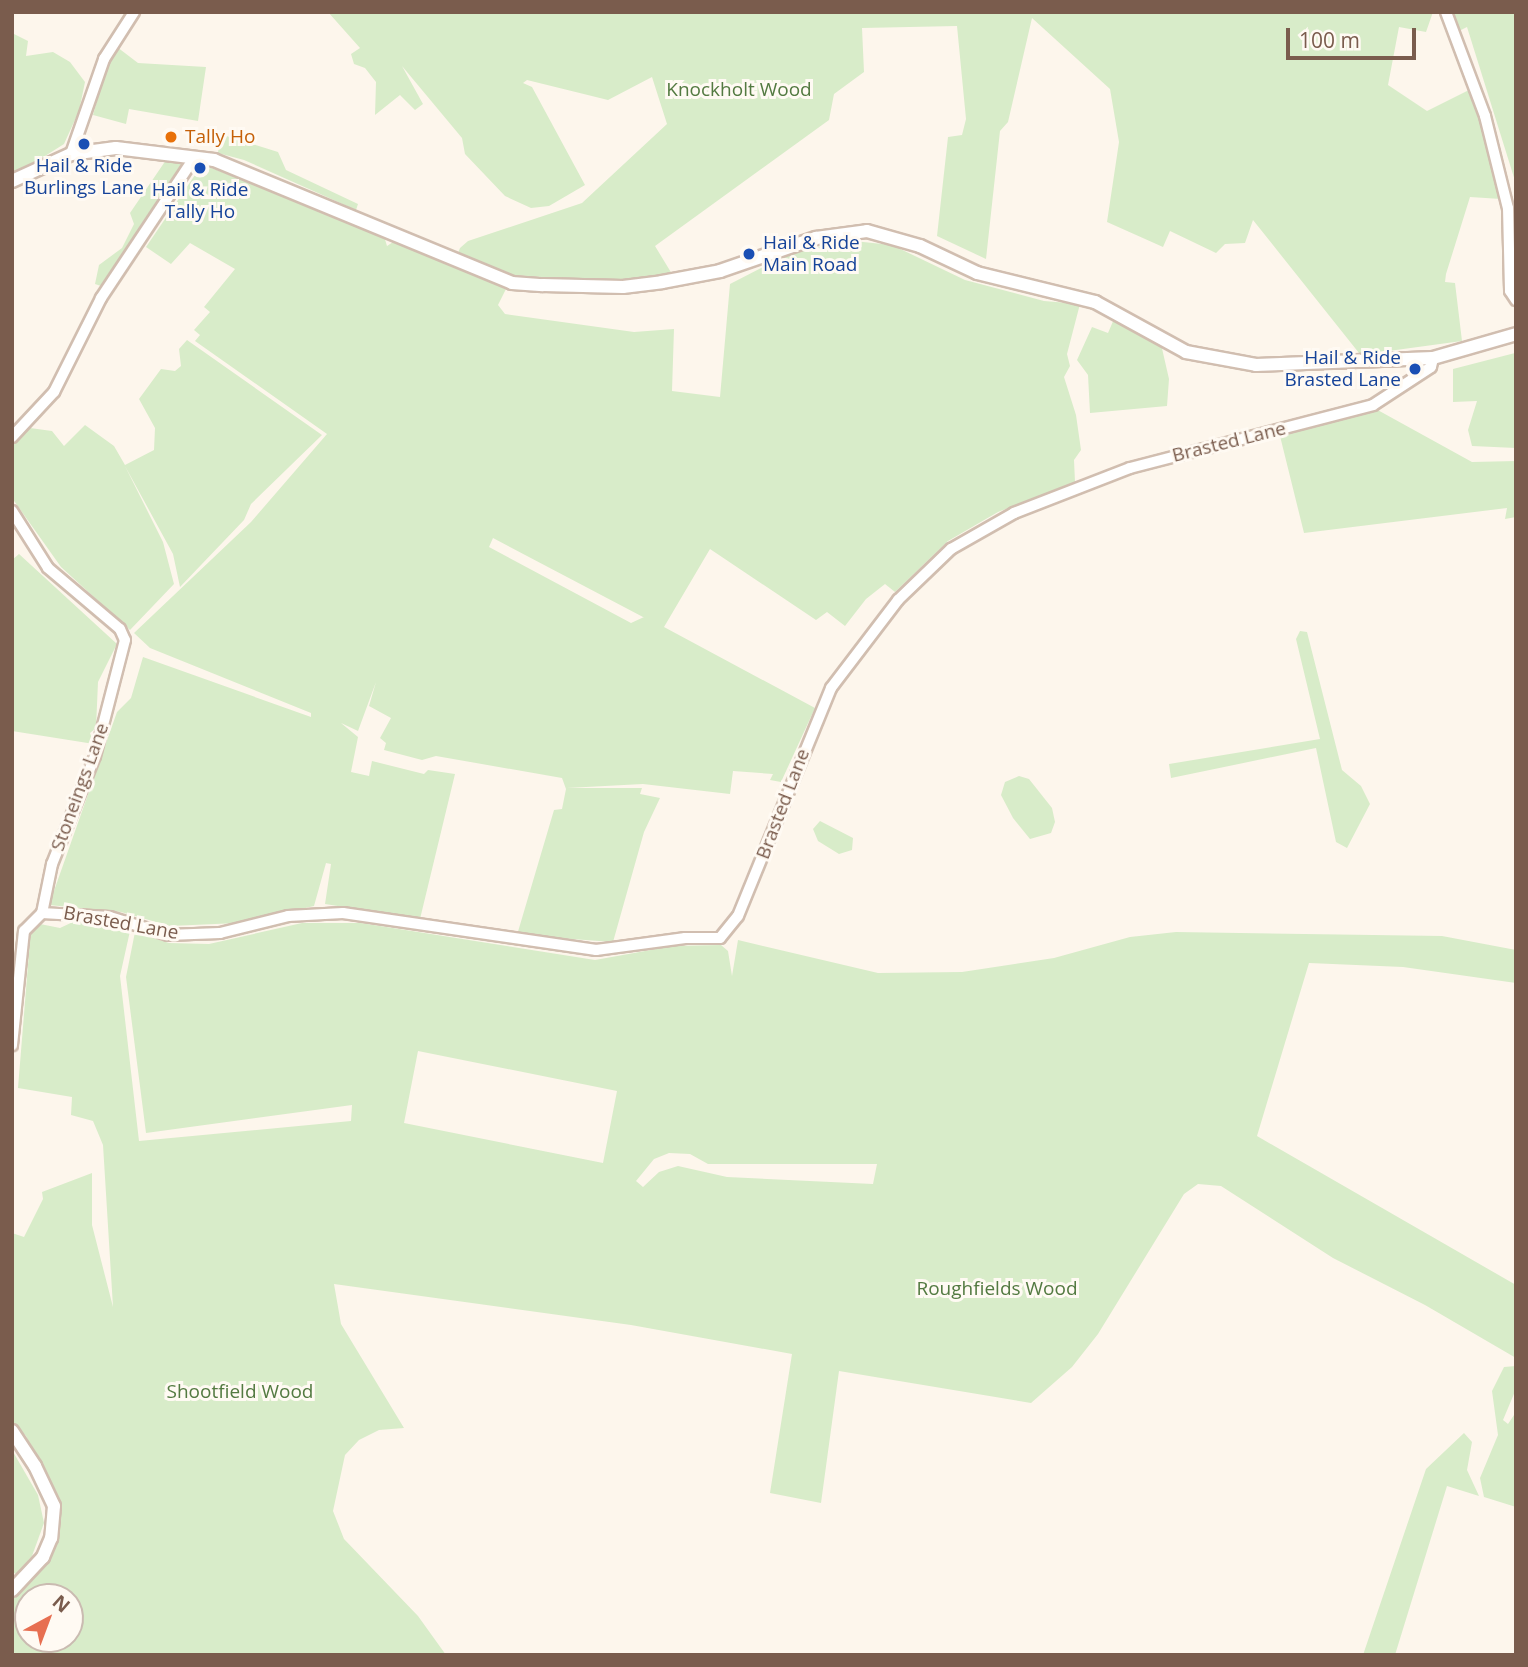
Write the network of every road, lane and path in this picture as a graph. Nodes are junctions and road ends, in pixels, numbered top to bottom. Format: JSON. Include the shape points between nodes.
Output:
{"nodes":[{"id":1,"x":134,"y":12,"type":"edge"},
{"id":2,"x":1446,"y":12,"type":"edge"},
{"id":3,"x":71,"y":154,"type":"junction"},
{"id":4,"x":194,"y":158,"type":"junction"},
{"id":5,"x":12,"y":181,"type":"edge"},
{"id":6,"x":1516,"y":300,"type":"edge"},
{"id":7,"x":1516,"y":334,"type":"edge"},
{"id":8,"x":1433,"y":358,"type":"junction"},
{"id":9,"x":12,"y":437,"type":"edge"},
{"id":10,"x":12,"y":511,"type":"edge"},
{"id":11,"x":43,"y":913,"type":"junction"},
{"id":12,"x":12,"y":1045,"type":"edge"},
{"id":13,"x":12,"y":1432,"type":"edge"},
{"id":14,"x":12,"y":1590,"type":"edge"}],
"edges":[{"from":1,"to":3,"type":"street","via":[[104,60]]},
{"from":2,"to":6,"type":"street","via":[[1485,116],[1505,195],[1510,291]]},
{"from":3,"to":4,"type":"street","via":[[116,148]]},
{"from":3,"to":5,"type":"street"},
{"from":4,"to":8,"type":"street","via":[[231,164],[512,283],[623,287],[662,282],[720,271],[816,237],[867,231],[920,246],[977,273],[1096,302],[1186,352],[1256,365]]},
{"from":4,"to":9,"type":"street","via":[[101,298],[54,392]]},
{"from":7,"to":8,"type":"street"},
{"from":8,"to":11,"type":"street","name":"Brasted Lane","via":[[1431,367],[1373,405],[1130,468],[1014,513],[951,549],[898,600],[831,688],[738,916],[720,939],[685,937],[596,950],[343,913],[288,916],[220,933],[168,934],[110,917]]},
{"from":10,"to":11,"type":"street","name":"Stoneings Lane","via":[[48,568],[120,629],[125,640],[95,756],[52,864]]},
{"from":11,"to":12,"type":"street","via":[[24,931]]},
{"from":13,"to":14,"type":"street","via":[[54,1506],[51,1538],[43,1557]]}]}
